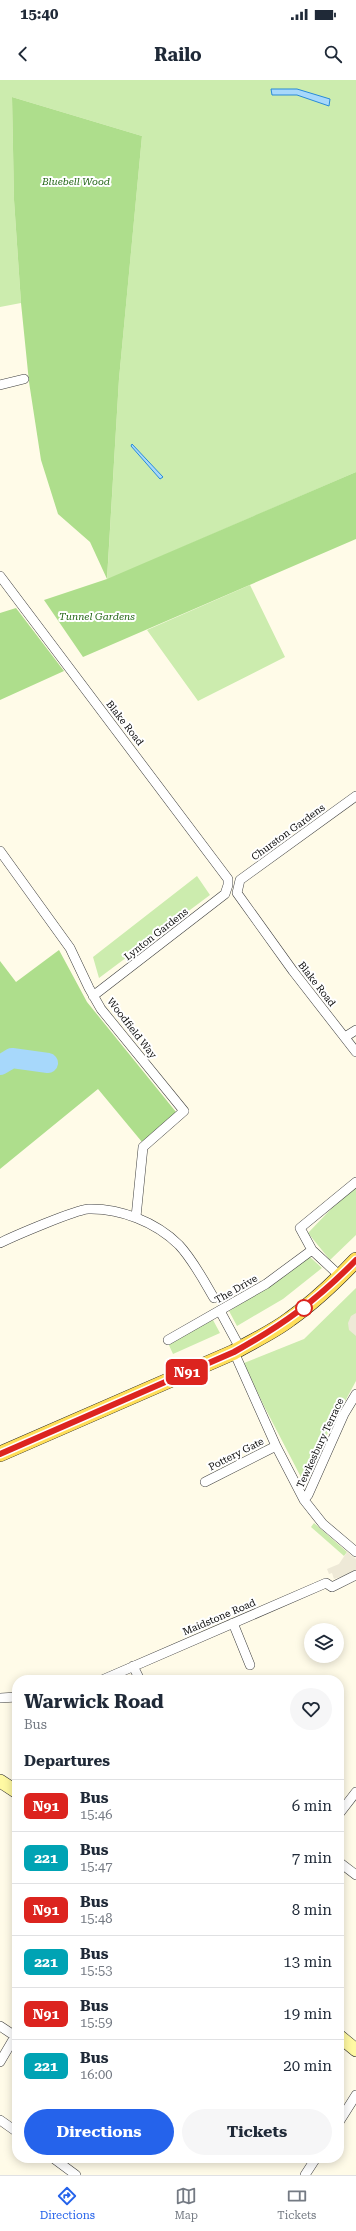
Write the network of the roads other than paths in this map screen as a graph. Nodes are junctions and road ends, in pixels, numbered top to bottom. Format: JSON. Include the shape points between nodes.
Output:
{"nodes":[{"id":1,"x":24,"y":379,"type":"dead end"},
{"id":2,"x":0,"y":385,"type":"edge"},
{"id":3,"x":0,"y":576,"type":"edge"},
{"id":4,"x":356,"y":796,"type":"edge"},
{"id":5,"x":0,"y":851,"type":"edge"},
{"id":6,"x":232,"y":887,"type":"junction"},
{"id":7,"x":94,"y":996,"type":"junction"},
{"id":8,"x":356,"y":1030,"type":"edge"},
{"id":9,"x":344,"y":1037,"type":"junction"},
{"id":10,"x":356,"y":1052,"type":"edge"},
{"id":11,"x":356,"y":1182,"type":"edge"},
{"id":12,"x":136,"y":1217,"type":"junction"},
{"id":13,"x":0,"y":1243,"type":"edge"},
{"id":14,"x":312,"y":1250,"type":"junction"},
{"id":15,"x":356,"y":1260,"type":"edge"},
{"id":16,"x":340,"y":1276,"type":"junction"},
{"id":17,"x":214,"y":1298,"type":"dead end"},
{"id":18,"x":220,"y":1311,"type":"junction"},
{"id":19,"x":168,"y":1340,"type":"dead end"},
{"id":20,"x":237,"y":1350,"type":"junction"},
{"id":21,"x":356,"y":1394,"type":"edge"},
{"id":22,"x":276,"y":1446,"type":"junction"},
{"id":23,"x":0,"y":1454,"type":"edge"},
{"id":24,"x":205,"y":1482,"type":"dead end"},
{"id":25,"x":304,"y":1500,"type":"junction"},
{"id":26,"x":356,"y":1552,"type":"edge"},
{"id":27,"x":356,"y":1575,"type":"edge"},
{"id":28,"x":233,"y":1623,"type":"junction"},
{"id":29,"x":250,"y":1665,"type":"dead end"},
{"id":30,"x":133,"y":1666,"type":"junction"},
{"id":31,"x":113,"y":1675,"type":"edge"},
{"id":32,"x":138,"y":1675,"type":"edge"},
{"id":33,"x":12,"y":1697,"type":"edge"},
{"id":34,"x":0,"y":1698,"type":"edge"},
{"id":35,"x":0,"y":1780,"type":"edge"},
{"id":36,"x":12,"y":1788,"type":"edge"},
{"id":37,"x":356,"y":1792,"type":"edge"},
{"id":38,"x":344,"y":1808,"type":"edge"},
{"id":39,"x":344,"y":1866,"type":"edge"},
{"id":40,"x":356,"y":1875,"type":"edge"},
{"id":41,"x":0,"y":2026,"type":"edge"},
{"id":42,"x":12,"y":2032,"type":"edge"},
{"id":43,"x":344,"y":2040,"type":"edge"},
{"id":44,"x":12,"y":2041,"type":"edge"},
{"id":45,"x":356,"y":2050,"type":"edge"},
{"id":46,"x":0,"y":2062,"type":"edge"},
{"id":47,"x":356,"y":2095,"type":"edge"},
{"id":48,"x":344,"y":2114,"type":"edge"},
{"id":49,"x":0,"y":2120,"type":"edge"},
{"id":50,"x":12,"y":2128,"type":"edge"},
{"id":51,"x":59,"y":2163,"type":"edge"},
{"id":52,"x":313,"y":2163,"type":"edge"},
{"id":53,"x":76,"y":2175,"type":"edge"},
{"id":54,"x":305,"y":2175,"type":"edge"}],
"edges":[{"from":1,"to":2,"type":"street"},
{"from":3,"to":6,"type":"street","name":"Blake Road"},
{"from":4,"to":6,"type":"street","name":"Churston Gardens"},
{"from":5,"to":7,"type":"street","name":"Woodfield Way","via":[[70,948]]},
{"from":6,"to":7,"type":"street","name":"Lynton Gardens"},
{"from":6,"to":9,"type":"street","name":"Blake Road"},
{"from":7,"to":12,"type":"street","name":"Woodfield Way","via":[[184,1110],[143,1147]]},
{"from":8,"to":9,"type":"street"},
{"from":9,"to":10,"type":"street","name":"Blake Road"},
{"from":11,"to":14,"type":"street","via":[[300,1228]]},
{"from":12,"to":13,"type":"street","via":[[108,1210],[86,1209]]},
{"from":12,"to":17,"type":"street","via":[[159,1229],[179,1246]]},
{"from":14,"to":16,"type":"street"},
{"from":14,"to":18,"type":"street","name":"The Drive","via":[[266,1284]]},
{"from":15,"to":16,"type":"main road"},
{"from":16,"to":20,"type":"main road","via":[[290,1320]]},
{"from":18,"to":19,"type":"street","name":"The Drive"},
{"from":18,"to":20,"type":"street"},
{"from":20,"to":22,"type":"street"},
{"from":20,"to":23,"type":"main road"},
{"from":21,"to":25,"type":"street","name":"Tewkesbury Terrace"},
{"from":22,"to":24,"type":"street","name":"Pottery Gate"},
{"from":22,"to":25,"type":"street"},
{"from":25,"to":26,"type":"street","via":[[315,1516]]},
{"from":27,"to":28,"type":"street","name":"Maidstone Road","via":[[332,1587],[326,1583]]},
{"from":28,"to":29,"type":"street"},
{"from":28,"to":30,"type":"street","name":"Maidstone Road"},
{"from":30,"to":31,"type":"street","name":"Maidstone Road"},
{"from":30,"to":32,"type":"street"},
{"from":33,"to":34,"type":"street"},
{"from":35,"to":36,"type":"main road"},
{"from":37,"to":38,"type":"street"},
{"from":39,"to":40,"type":"street"},
{"from":41,"to":42,"type":"street"},
{"from":43,"to":45,"type":"main road"},
{"from":44,"to":46,"type":"street"},
{"from":47,"to":48,"type":"street"},
{"from":49,"to":50,"type":"street"},
{"from":51,"to":53,"type":"street"},
{"from":52,"to":54,"type":"street"}]}
